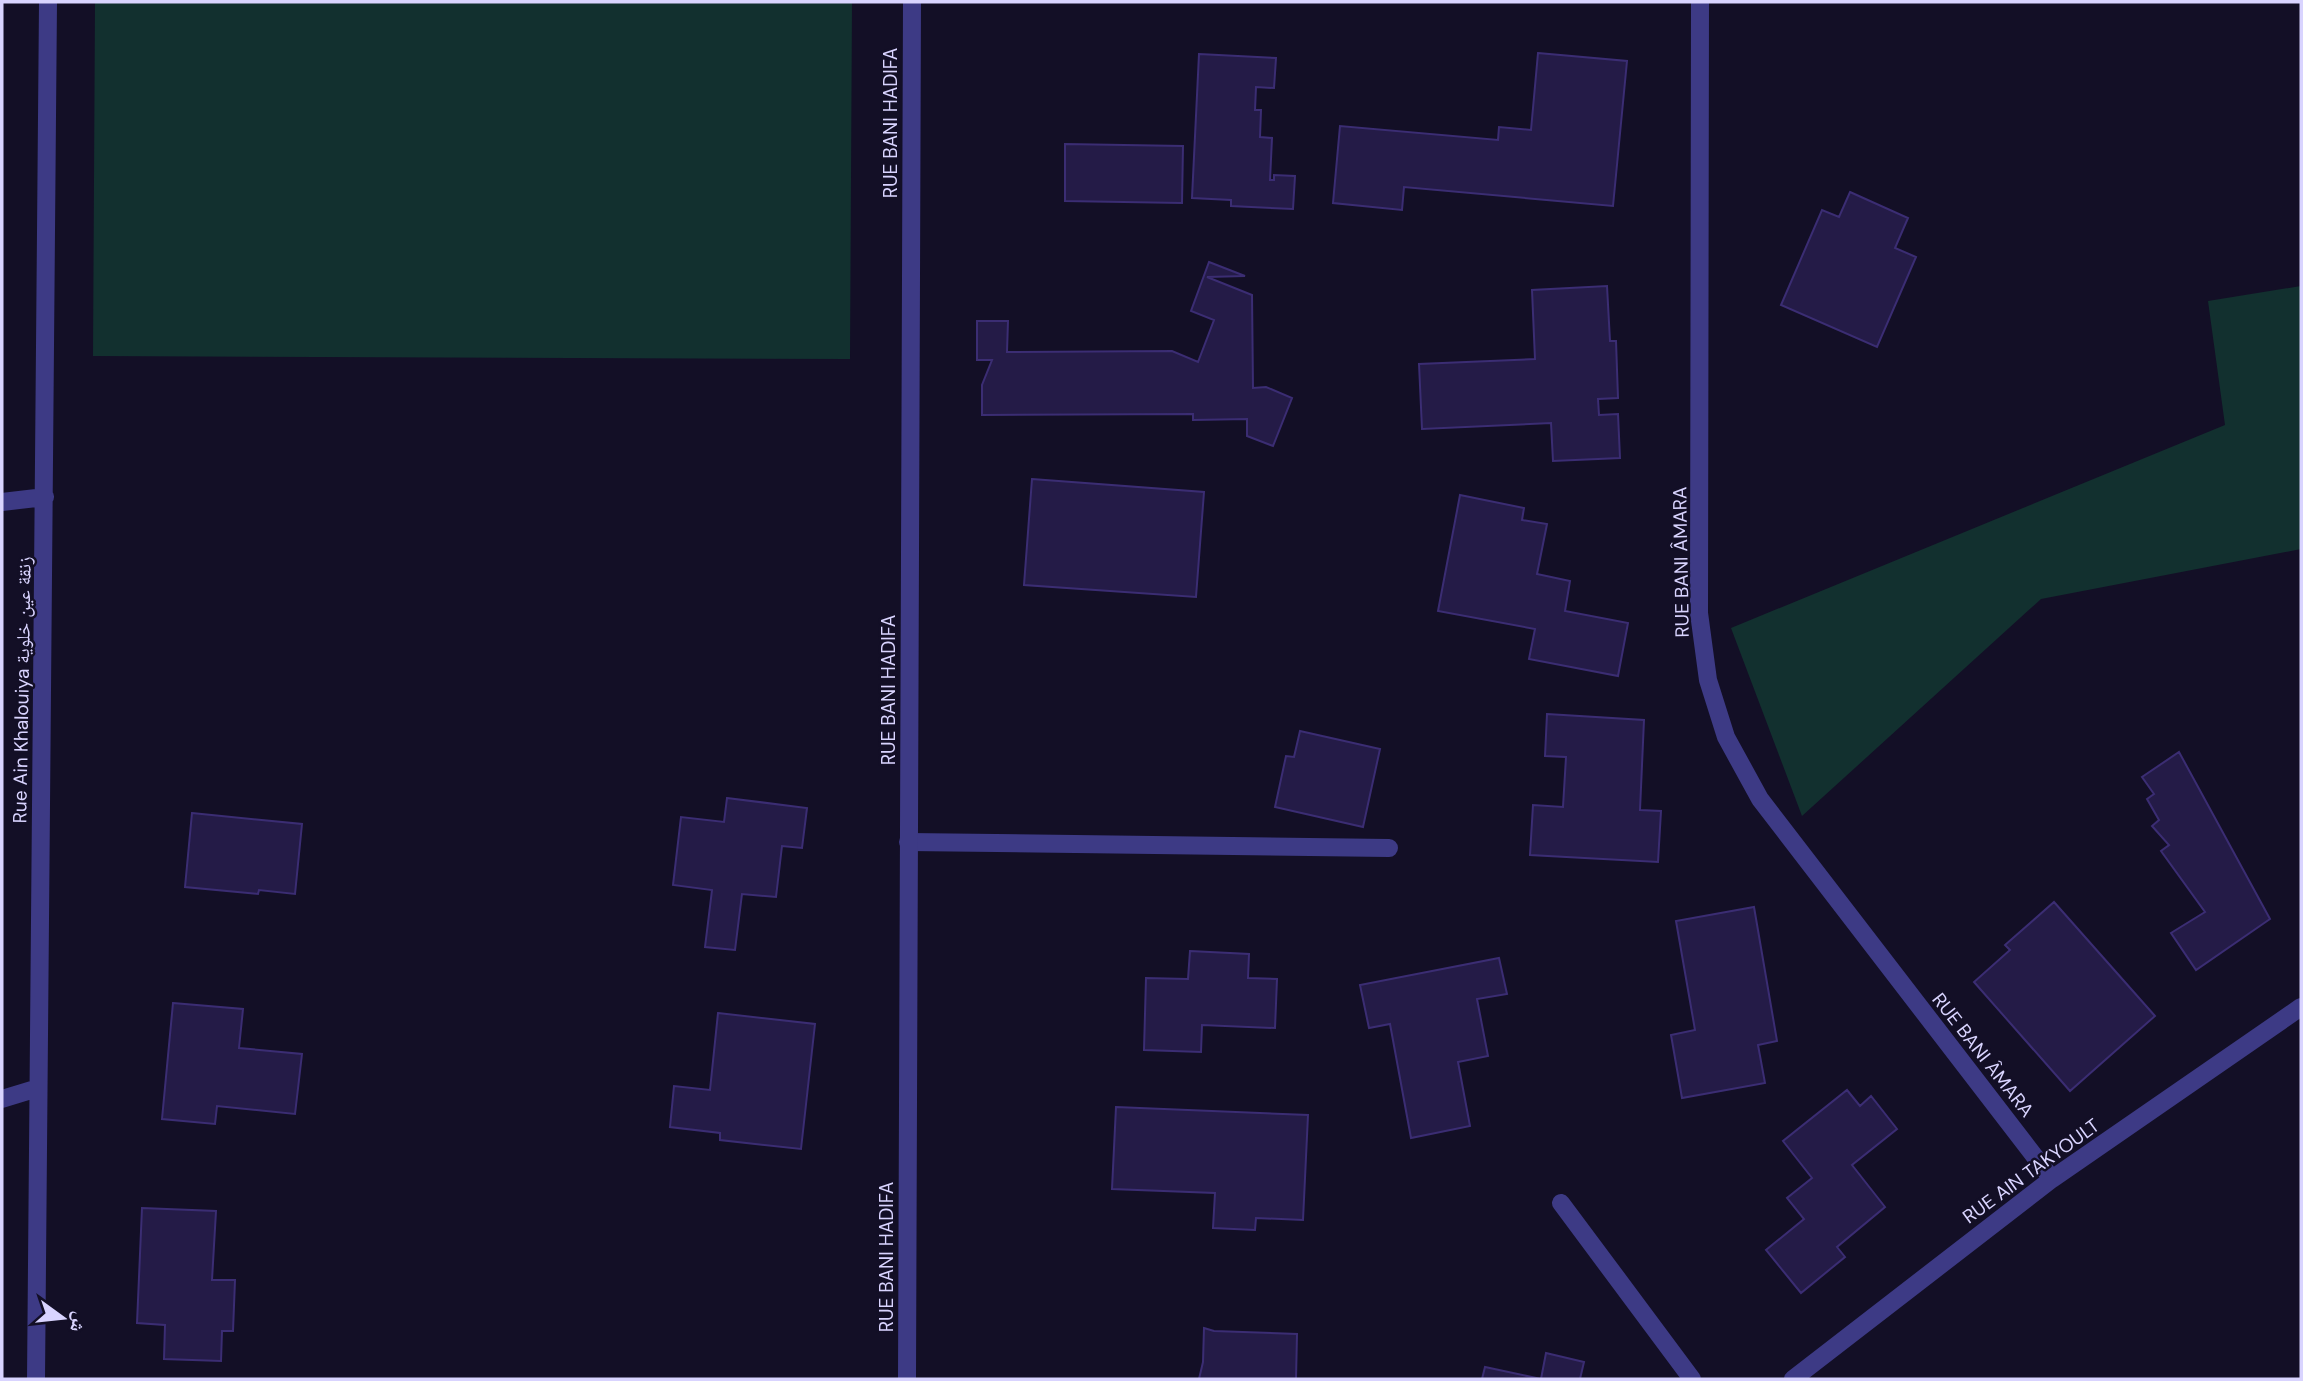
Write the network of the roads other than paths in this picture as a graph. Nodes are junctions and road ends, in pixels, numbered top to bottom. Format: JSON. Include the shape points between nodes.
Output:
{"nodes":[{"id":1,"x":48,"y":2,"type":"edge"},
{"id":2,"x":912,"y":2,"type":"edge"},
{"id":3,"x":1700,"y":2,"type":"edge"},
{"id":4,"x":45,"y":497,"type":"junction"},
{"id":5,"x":2,"y":502,"type":"edge"},
{"id":6,"x":908,"y":842,"type":"junction"},
{"id":7,"x":1389,"y":848,"type":"dead end"},
{"id":8,"x":2301,"y":1007,"type":"edge"},
{"id":9,"x":37,"y":1088,"type":"junction"},
{"id":10,"x":2,"y":1099,"type":"edge"},
{"id":11,"x":2052,"y":1179,"type":"junction"},
{"id":12,"x":1561,"y":1203,"type":"dead end"},
{"id":13,"x":36,"y":1379,"type":"edge"},
{"id":14,"x":907,"y":1379,"type":"edge"},
{"id":15,"x":1692,"y":1379,"type":"edge"},
{"id":16,"x":1793,"y":1379,"type":"edge"}],
"edges":[{"from":1,"to":4,"type":"street","name":"Rue Ain Khalouiya زنقة عين خلوية"},
{"from":2,"to":6,"type":"street","name":"RUE BANI HADIFA"},
{"from":3,"to":11,"type":"street","name":"RUE BANI ÂMARA","via":[[1699,613],[1708,680],[1726,737],[1760,799]]},
{"from":4,"to":5,"type":"street"},
{"from":4,"to":9,"type":"street","name":"Rue Ain Khalouiya زنقة عين خلوية"},
{"from":6,"to":7,"type":"street"},
{"from":6,"to":14,"type":"street","name":"RUE BANI HADIFA"},
{"from":8,"to":11,"type":"street","name":"RUE AIN TAKYOULT"},
{"from":9,"to":10,"type":"street"},
{"from":9,"to":13,"type":"street","name":"Rue Ain Khalouiya زنقة عين خلوية"},
{"from":11,"to":16,"type":"street","name":"RUE AIN TAKYOULT"},
{"from":12,"to":15,"type":"street"}]}
